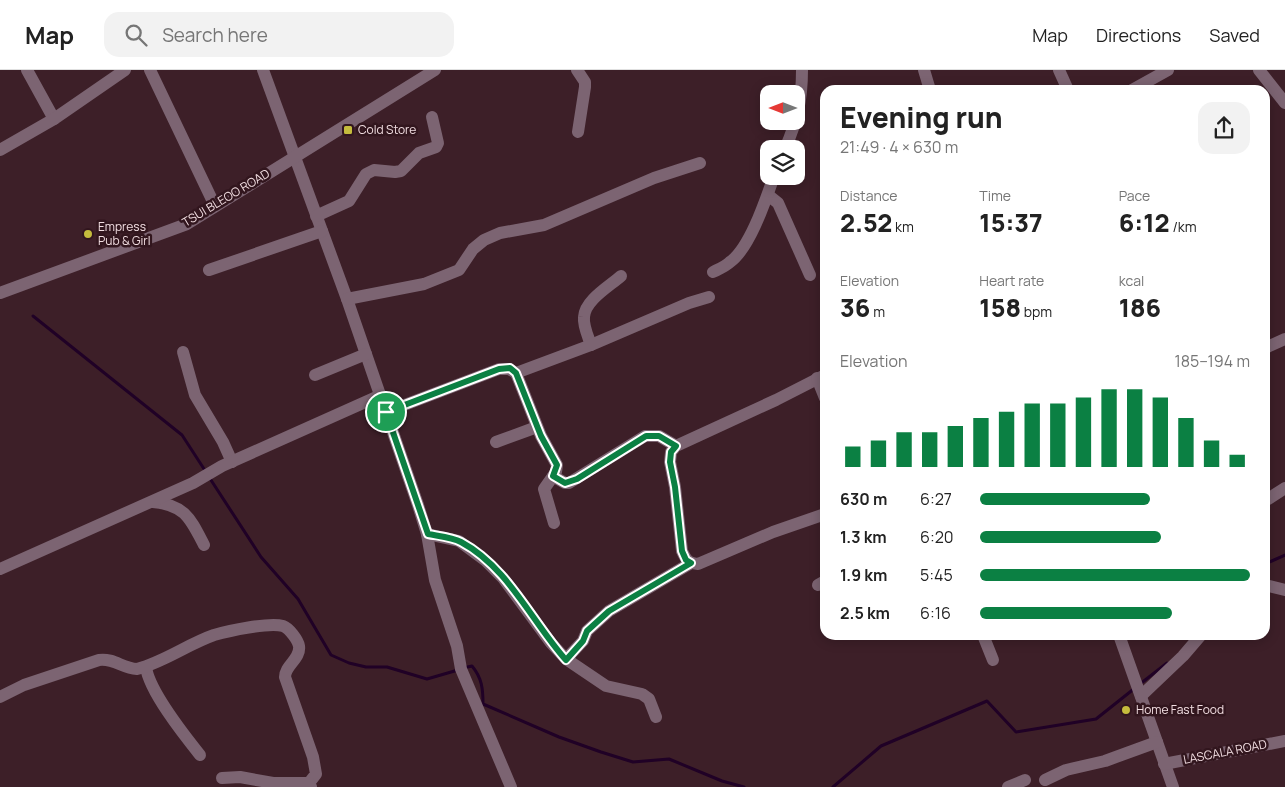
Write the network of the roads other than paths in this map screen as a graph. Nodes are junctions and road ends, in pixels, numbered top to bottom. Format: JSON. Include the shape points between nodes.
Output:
{"nodes":[{"id":1,"x":27,"y":70,"type":"edge"},
{"id":2,"x":125,"y":70,"type":"edge"},
{"id":3,"x":150,"y":70,"type":"edge"},
{"id":4,"x":263,"y":70,"type":"edge"},
{"id":5,"x":435,"y":70,"type":"edge"},
{"id":6,"x":577,"y":70,"type":"edge"},
{"id":7,"x":802,"y":70,"type":"edge"},
{"id":8,"x":924,"y":70,"type":"edge"},
{"id":9,"x":1059,"y":70,"type":"edge"},
{"id":10,"x":1168,"y":70,"type":"edge"},
{"id":11,"x":1259,"y":70,"type":"edge"},
{"id":12,"x":928,"y":85,"type":"edge"},
{"id":13,"x":1066,"y":85,"type":"edge"},
{"id":14,"x":1141,"y":85,"type":"edge"},
{"id":15,"x":1285,"y":102,"type":"edge"},
{"id":16,"x":432,"y":117,"type":"dead end"},
{"id":17,"x":54,"y":119,"type":"junction"},
{"id":18,"x":578,"y":132,"type":"dead end"},
{"id":19,"x":789,"y":140,"type":"edge"},
{"id":20,"x":0,"y":150,"type":"edge"},
{"id":21,"x":294,"y":156,"type":"junction"},
{"id":22,"x":700,"y":163,"type":"dead end"},
{"id":23,"x":771,"y":185,"type":"edge"},
{"id":24,"x":768,"y":195,"type":"junction"},
{"id":25,"x":215,"y":206,"type":"junction"},
{"id":26,"x":316,"y":216,"type":"junction"},
{"id":27,"x":322,"y":231,"type":"junction"},
{"id":28,"x":209,"y":270,"type":"dead end"},
{"id":29,"x":713,"y":272,"type":"dead end"},
{"id":30,"x":810,"y":275,"type":"dead end"},
{"id":31,"x":621,"y":276,"type":"dead end"},
{"id":32,"x":0,"y":293,"type":"edge"},
{"id":33,"x":709,"y":298,"type":"dead end"},
{"id":34,"x":346,"y":299,"type":"junction"},
{"id":35,"x":1285,"y":339,"type":"edge"},
{"id":36,"x":591,"y":344,"type":"junction"},
{"id":37,"x":1270,"y":346,"type":"edge"},
{"id":38,"x":183,"y":352,"type":"dead end"},
{"id":39,"x":366,"y":354,"type":"junction"},
{"id":40,"x":516,"y":373,"type":"junction"},
{"id":41,"x":315,"y":374,"type":"dead end"},
{"id":42,"x":820,"y":377,"type":"edge"},
{"id":43,"x":381,"y":395,"type":"junction"},
{"id":44,"x":386,"y":412,"type":"junction"},
{"id":45,"x":537,"y":427,"type":"junction"},
{"id":46,"x":496,"y":442,"type":"dead end"},
{"id":47,"x":676,"y":446,"type":"junction"},
{"id":48,"x":227,"y":464,"type":"junction"},
{"id":49,"x":553,"y":476,"type":"junction"},
{"id":50,"x":1285,"y":488,"type":"edge"},
{"id":51,"x":1270,"y":498,"type":"edge"},
{"id":52,"x":152,"y":502,"type":"junction"},
{"id":53,"x":820,"y":516,"type":"edge"},
{"id":54,"x":554,"y":523,"type":"dead end"},
{"id":55,"x":428,"y":534,"type":"junction"},
{"id":56,"x":204,"y":545,"type":"dead end"},
{"id":57,"x":691,"y":563,"type":"junction"},
{"id":58,"x":0,"y":569,"type":"edge"},
{"id":59,"x":1270,"y":586,"type":"edge"},
{"id":60,"x":1285,"y":590,"type":"edge"},
{"id":61,"x":985,"y":640,"type":"edge"},
{"id":62,"x":1121,"y":640,"type":"edge"},
{"id":63,"x":1197,"y":640,"type":"edge"},
{"id":64,"x":566,"y":660,"type":"junction"},
{"id":65,"x":993,"y":660,"type":"dead end"},
{"id":66,"x":146,"y":667,"type":"junction"},
{"id":67,"x":1140,"y":692,"type":"junction"},
{"id":68,"x":0,"y":697,"type":"edge"},
{"id":69,"x":656,"y":717,"type":"dead end"},
{"id":70,"x":1285,"y":741,"type":"edge"},
{"id":71,"x":1157,"y":742,"type":"junction"},
{"id":72,"x":200,"y":755,"type":"dead end"},
{"id":73,"x":1164,"y":764,"type":"junction"},
{"id":74,"x":222,"y":778,"type":"dead end"},
{"id":75,"x":1045,"y":780,"type":"dead end"},
{"id":76,"x":310,"y":785,"type":"edge"},
{"id":77,"x":511,"y":787,"type":"edge"},
{"id":78,"x":1173,"y":787,"type":"edge"}],
"edges":[{"from":1,"to":17,"type":"street"},
{"from":2,"to":17,"type":"street"},
{"from":3,"to":25,"type":"street"},
{"from":4,"to":21,"type":"street"},
{"from":5,"to":21,"type":"street","name":"TSUI BLEOO ROAD"},
{"from":6,"to":18,"type":"street","via":[[585,82]]},
{"from":7,"to":19,"type":"street","via":[[796,125]]},
{"from":8,"to":12,"type":"street"},
{"from":9,"to":13,"type":"street"},
{"from":10,"to":14,"type":"street"},
{"from":11,"to":15,"type":"street"},
{"from":16,"to":26,"type":"street","via":[[438,143],[436,148],[419,153],[401,171],[374,170],[366,174],[349,201]]},
{"from":17,"to":20,"type":"street"},
{"from":21,"to":25,"type":"street","name":"TSUI BLEOO ROAD"},
{"from":21,"to":26,"type":"street"},
{"from":22,"to":34,"type":"street","via":[[654,178],[544,225],[500,233],[484,240],[473,249],[459,270],[424,284]]},
{"from":23,"to":24,"type":"street"},
{"from":24,"to":29,"type":"street","via":[[742,248],[731,262]]},
{"from":24,"to":30,"type":"street","via":[[778,203]]},
{"from":25,"to":32,"type":"street","name":"TSUI BLEOO ROAD","via":[[187,224]]},
{"from":26,"to":27,"type":"street"},
{"from":27,"to":28,"type":"street"},
{"from":27,"to":34,"type":"street"},
{"from":31,"to":36,"type":"street","via":[[592,300],[584,312]]},
{"from":33,"to":36,"type":"street","via":[[689,303]]},
{"from":34,"to":39,"type":"street"},
{"from":35,"to":37,"type":"street"},
{"from":36,"to":40,"type":"street"},
{"from":38,"to":48,"type":"street","via":[[195,395],[223,442]]},
{"from":39,"to":41,"type":"street"},
{"from":39,"to":43,"type":"street"},
{"from":40,"to":44,"type":"street","via":[[510,368],[499,369]]},
{"from":40,"to":45,"type":"street"},
{"from":42,"to":47,"type":"street"},
{"from":43,"to":44,"type":"street"},
{"from":43,"to":48,"type":"street"},
{"from":44,"to":55,"type":"street"},
{"from":45,"to":46,"type":"street"},
{"from":45,"to":49,"type":"street","via":[[557,465]]},
{"from":47,"to":49,"type":"street","via":[[659,436],[646,436],[569,483]]},
{"from":47,"to":57,"type":"street","via":[[671,452],[670,462],[682,551]]},
{"from":48,"to":52,"type":"street"},
{"from":49,"to":54,"type":"street","via":[[544,490]]},
{"from":50,"to":51,"type":"street"},
{"from":52,"to":56,"type":"street","via":[[180,509],[190,518]]},
{"from":52,"to":58,"type":"street"},
{"from":53,"to":57,"type":"street","via":[[698,564]]},
{"from":55,"to":64,"type":"street","via":[[459,541],[486,561],[503,578]]},
{"from":55,"to":77,"type":"street","via":[[435,580],[457,646],[460,669]]},
{"from":57,"to":64,"type":"street","via":[[609,611],[587,631],[583,641]]},
{"from":59,"to":60,"type":"street"},
{"from":61,"to":65,"type":"street"},
{"from":62,"to":67,"type":"street"},
{"from":63,"to":67,"type":"street","via":[[1183,656]]},
{"from":64,"to":69,"type":"street","via":[[606,686],[642,694],[649,699]]},
{"from":66,"to":68,"type":"street","via":[[127,669],[113,660],[99,660],[24,685]]},
{"from":66,"to":72,"type":"street","via":[[176,724]]},
{"from":66,"to":76,"type":"street","via":[[223,632],[251,627],[282,626],[287,629],[299,646],[285,677],[313,757],[316,774]]},
{"from":67,"to":71,"type":"street"},
{"from":70,"to":73,"type":"street","name":"LASCALA ROAD"},
{"from":71,"to":73,"type":"street"},
{"from":71,"to":75,"type":"street","via":[[1105,761],[1066,770]]},
{"from":73,"to":78,"type":"street"},
{"from":74,"to":76,"type":"street"}]}
